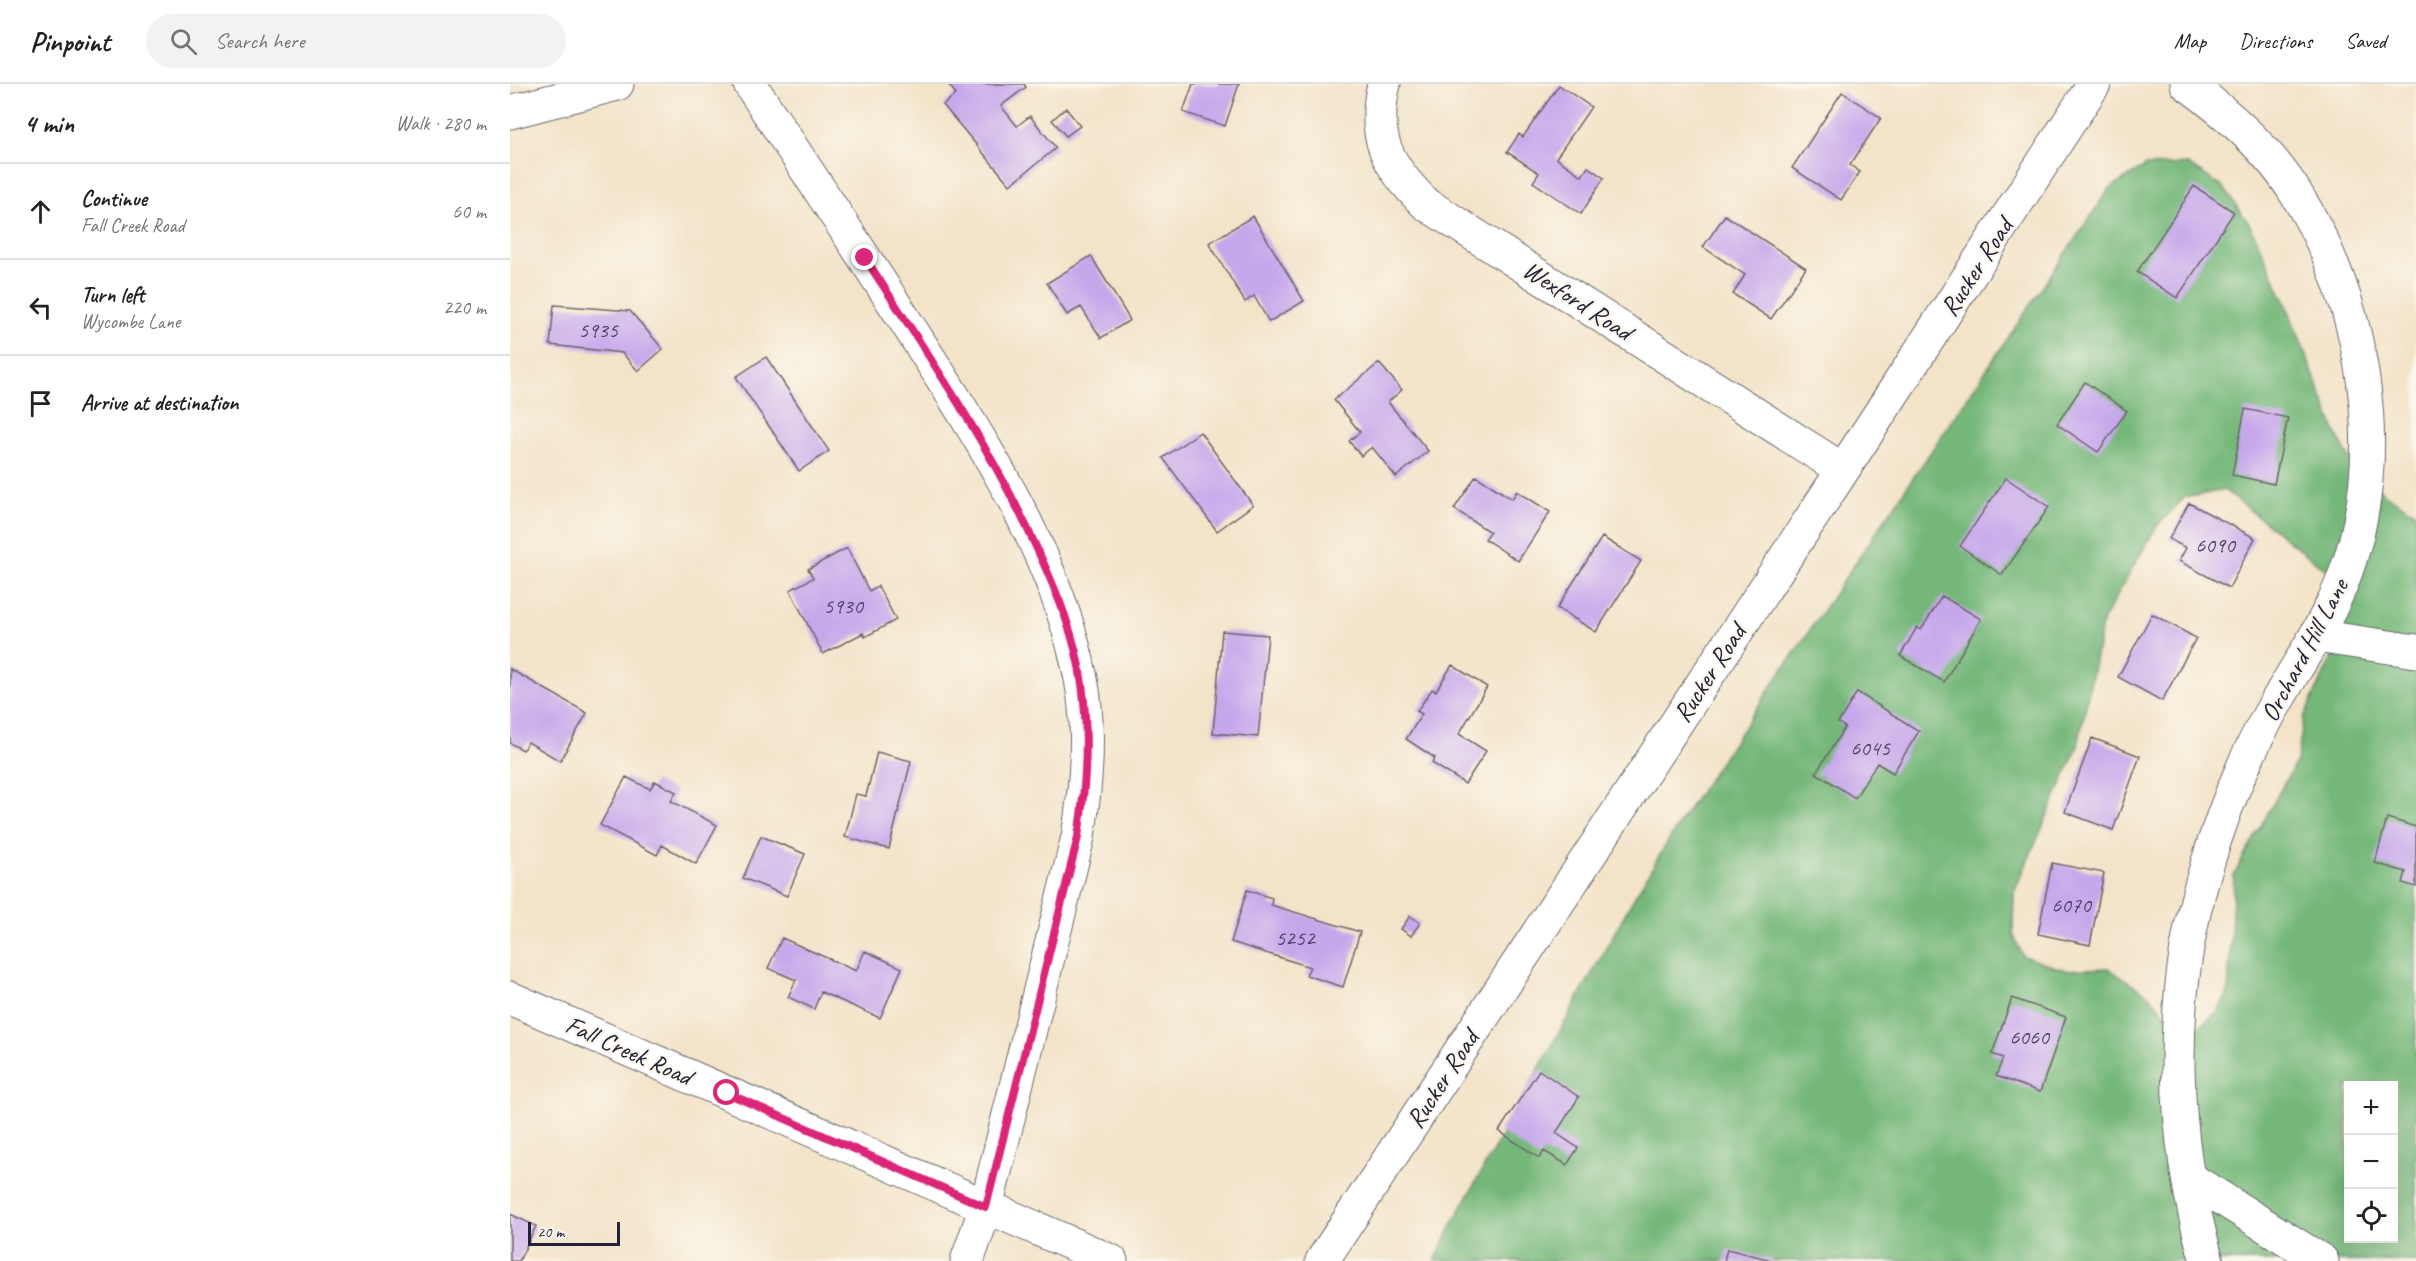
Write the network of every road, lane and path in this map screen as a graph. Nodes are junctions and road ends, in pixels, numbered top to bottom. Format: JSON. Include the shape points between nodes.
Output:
{"nodes":[{"id":1,"x":617,"y":84,"type":"edge"},
{"id":2,"x":750,"y":84,"type":"edge"},
{"id":3,"x":1384,"y":84,"type":"edge"},
{"id":4,"x":2094,"y":84,"type":"edge"},
{"id":5,"x":2187,"y":84,"type":"edge"},
{"id":6,"x":510,"y":112,"type":"edge"},
{"id":7,"x":1843,"y":470,"type":"junction"},
{"id":8,"x":2316,"y":636,"type":"junction"},
{"id":9,"x":2416,"y":651,"type":"edge"},
{"id":10,"x":510,"y":998,"type":"edge"},
{"id":11,"x":2189,"y":1178,"type":"junction"},
{"id":12,"x":986,"y":1207,"type":"junction"},
{"id":13,"x":967,"y":1261,"type":"edge"},
{"id":14,"x":1111,"y":1261,"type":"edge"},
{"id":15,"x":1322,"y":1261,"type":"edge"},
{"id":16,"x":2208,"y":1261,"type":"edge"},
{"id":17,"x":2322,"y":1261,"type":"edge"}],
"edges":[{"from":1,"to":6,"type":"street"},
{"from":2,"to":12,"type":"street","via":[[955,396],[1006,484],[1053,583],[1082,681],[1087,738],[1078,837]]},
{"from":3,"to":7,"type":"street","name":"Wexford Road","via":[[1380,112],[1383,143],[1404,182],[1426,204]]},
{"from":4,"to":7,"type":"street","name":"Rucker Road"},
{"from":5,"to":8,"type":"street","name":"Orchard Hill Lane","via":[[2249,138],[2287,181],[2324,243],[2348,310],[2366,408],[2366,495],[2353,553]]},
{"from":7,"to":15,"type":"street","name":"Rucker Road"},
{"from":8,"to":9,"type":"street"},
{"from":8,"to":11,"type":"street","name":"Orchard Hill Lane","via":[[2243,766],[2200,887],[2180,1013],[2181,1111]]},
{"from":10,"to":12,"type":"street","name":"Fall Creek Road"},
{"from":11,"to":16,"type":"street","name":"Orchard Hill Lane"},
{"from":11,"to":17,"type":"street"},
{"from":12,"to":13,"type":"street"},
{"from":12,"to":14,"type":"street","name":"Fall Creek Road"}]}
